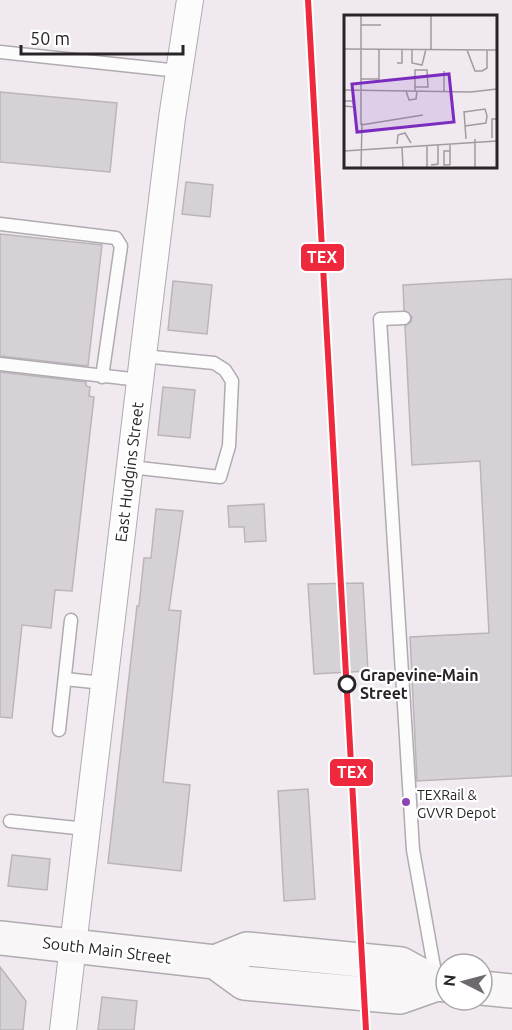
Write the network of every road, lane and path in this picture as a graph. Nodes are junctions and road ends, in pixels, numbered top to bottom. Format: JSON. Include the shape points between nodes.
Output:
{"nodes":[{"id":1,"x":190,"y":0,"type":"edge"},
{"id":2,"x":0,"y":52,"type":"edge"},
{"id":3,"x":179,"y":71,"type":"junction"},
{"id":4,"x":0,"y":224,"type":"edge"},
{"id":5,"x":404,"y":318,"type":"dead end"},
{"id":6,"x":0,"y":364,"type":"edge"},
{"id":7,"x":142,"y":368,"type":"junction"},
{"id":8,"x":102,"y":377,"type":"junction"},
{"id":9,"x":130,"y":467,"type":"junction"},
{"id":10,"x":71,"y":620,"type":"dead end"},
{"id":11,"x":65,"y":679,"type":"junction"},
{"id":12,"x":103,"y":683,"type":"junction"},
{"id":13,"x":59,"y":730,"type":"dead end"},
{"id":14,"x":10,"y":821,"type":"dead end"},
{"id":15,"x":86,"y":829,"type":"junction"},
{"id":16,"x":0,"y":938,"type":"edge"},
{"id":17,"x":72,"y":945,"type":"junction"},
{"id":18,"x":435,"y":952,"type":"edge"},
{"id":19,"x":434,"y":980,"type":"edge"},
{"id":20,"x":494,"y":989,"type":"edge"},
{"id":21,"x":512,"y":991,"type":"edge"},
{"id":22,"x":63,"y":1030,"type":"edge"}],
"edges":[{"from":1,"to":3,"type":"street","name":"East Hudgins Street"},
{"from":2,"to":3,"type":"lane"},
{"from":3,"to":7,"type":"street","name":"East Hudgins Street"},
{"from":4,"to":8,"type":"lane","via":[[116,238],[121,246]]},
{"from":5,"to":18,"type":"lane","via":[[380,320],[412,850]]},
{"from":6,"to":8,"type":"lane"},
{"from":7,"to":8,"type":"lane"},
{"from":7,"to":9,"type":"street","name":"East Hudgins Street"},
{"from":7,"to":9,"type":"lane","via":[[214,363],[225,370],[232,381],[229,446],[220,477]]},
{"from":9,"to":12,"type":"street","name":"East Hudgins Street"},
{"from":10,"to":11,"type":"lane"},
{"from":11,"to":12,"type":"lane"},
{"from":11,"to":13,"type":"lane"},
{"from":12,"to":15,"type":"street","name":"East Hudgins Street"},
{"from":14,"to":15,"type":"lane"},
{"from":15,"to":17,"type":"street","name":"East Hudgins Street"},
{"from":16,"to":17,"type":"main road","name":"South Main Street"},
{"from":17,"to":19,"type":"main road","name":"South Main Street","via":[[215,962],[247,949],[400,964]]},
{"from":17,"to":22,"type":"street","name":"East Hudgins Street"},
{"from":20,"to":21,"type":"main road"}]}
